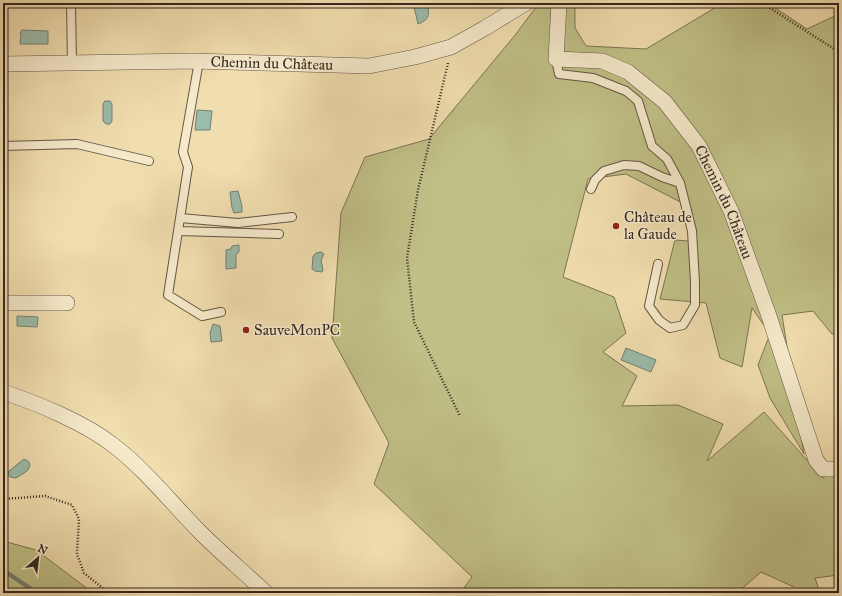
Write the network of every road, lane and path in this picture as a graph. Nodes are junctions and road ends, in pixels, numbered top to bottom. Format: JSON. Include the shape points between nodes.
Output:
{"nodes":[{"id":1,"x":71,"y":3,"type":"edge"},
{"id":2,"x":526,"y":3,"type":"edge"},
{"id":3,"x":559,"y":3,"type":"edge"},
{"id":4,"x":762,"y":3,"type":"edge"},
{"id":5,"x":451,"y":47,"type":"junction"},
{"id":6,"x":839,"y":52,"type":"edge"},
{"id":7,"x":556,"y":59,"type":"junction"},
{"id":8,"x":199,"y":61,"type":"junction"},
{"id":9,"x":72,"y":63,"type":"junction"},
{"id":10,"x":3,"y":64,"type":"edge"},
{"id":11,"x":3,"y":146,"type":"edge"},
{"id":12,"x":149,"y":161,"type":"dead end"},
{"id":13,"x":680,"y":184,"type":"junction"},
{"id":14,"x":591,"y":189,"type":"dead end"},
{"id":15,"x":292,"y":217,"type":"dead end"},
{"id":16,"x":180,"y":218,"type":"junction"},
{"id":17,"x":178,"y":231,"type":"junction"},
{"id":18,"x":279,"y":234,"type":"dead end"},
{"id":19,"x":658,"y":264,"type":"dead end"},
{"id":20,"x":3,"y":303,"type":"edge"},
{"id":21,"x":67,"y":303,"type":"dead end"},
{"id":22,"x":221,"y":312,"type":"dead end"},
{"id":23,"x":3,"y":392,"type":"edge"},
{"id":24,"x":460,"y":416,"type":"dead end"},
{"id":25,"x":836,"y":467,"type":"edge"},
{"id":26,"x":3,"y":499,"type":"edge"},
{"id":27,"x":109,"y":593,"type":"edge"},
{"id":28,"x":266,"y":593,"type":"edge"}],
"edges":[{"from":1,"to":9,"type":"lane"},
{"from":2,"to":5,"type":"street","name":"Chemin du Château"},
{"from":3,"to":7,"type":"street"},
{"from":4,"to":6,"type":"path"},
{"from":5,"to":8,"type":"street","name":"Chemin du Château","via":[[369,66]]},
{"from":5,"to":24,"type":"path","via":[[418,190],[407,258],[414,322]]},
{"from":7,"to":13,"type":"lane","via":[[559,74],[593,78],[626,91],[638,101],[652,146],[667,159]]},
{"from":7,"to":25,"type":"street","name":"Chemin du Château","via":[[602,62],[628,72],[665,102],[699,146],[731,211],[769,316],[816,460],[823,469]]},
{"from":8,"to":9,"type":"street","name":"Chemin du Château"},
{"from":8,"to":16,"type":"lane","via":[[184,152],[188,167]]},
{"from":9,"to":10,"type":"street","name":"Chemin du Château"},
{"from":11,"to":12,"type":"lane","via":[[77,144]]},
{"from":13,"to":14,"type":"lane","via":[[639,166],[624,165],[604,171],[595,180]]},
{"from":13,"to":19,"type":"lane","via":[[692,231],[695,282],[695,305],[683,325],[670,328],[659,320],[649,306]]},
{"from":15,"to":16,"type":"lane","via":[[238,223]]},
{"from":16,"to":17,"type":"lane"},
{"from":17,"to":18,"type":"lane"},
{"from":17,"to":22,"type":"lane","via":[[168,295],[202,316]]},
{"from":20,"to":21,"type":"street"},
{"from":23,"to":28,"type":"street","via":[[83,426],[112,444],[138,467],[202,534]]},
{"from":26,"to":27,"type":"path","via":[[45,496],[72,505],[79,520],[77,554],[84,573]]}]}
